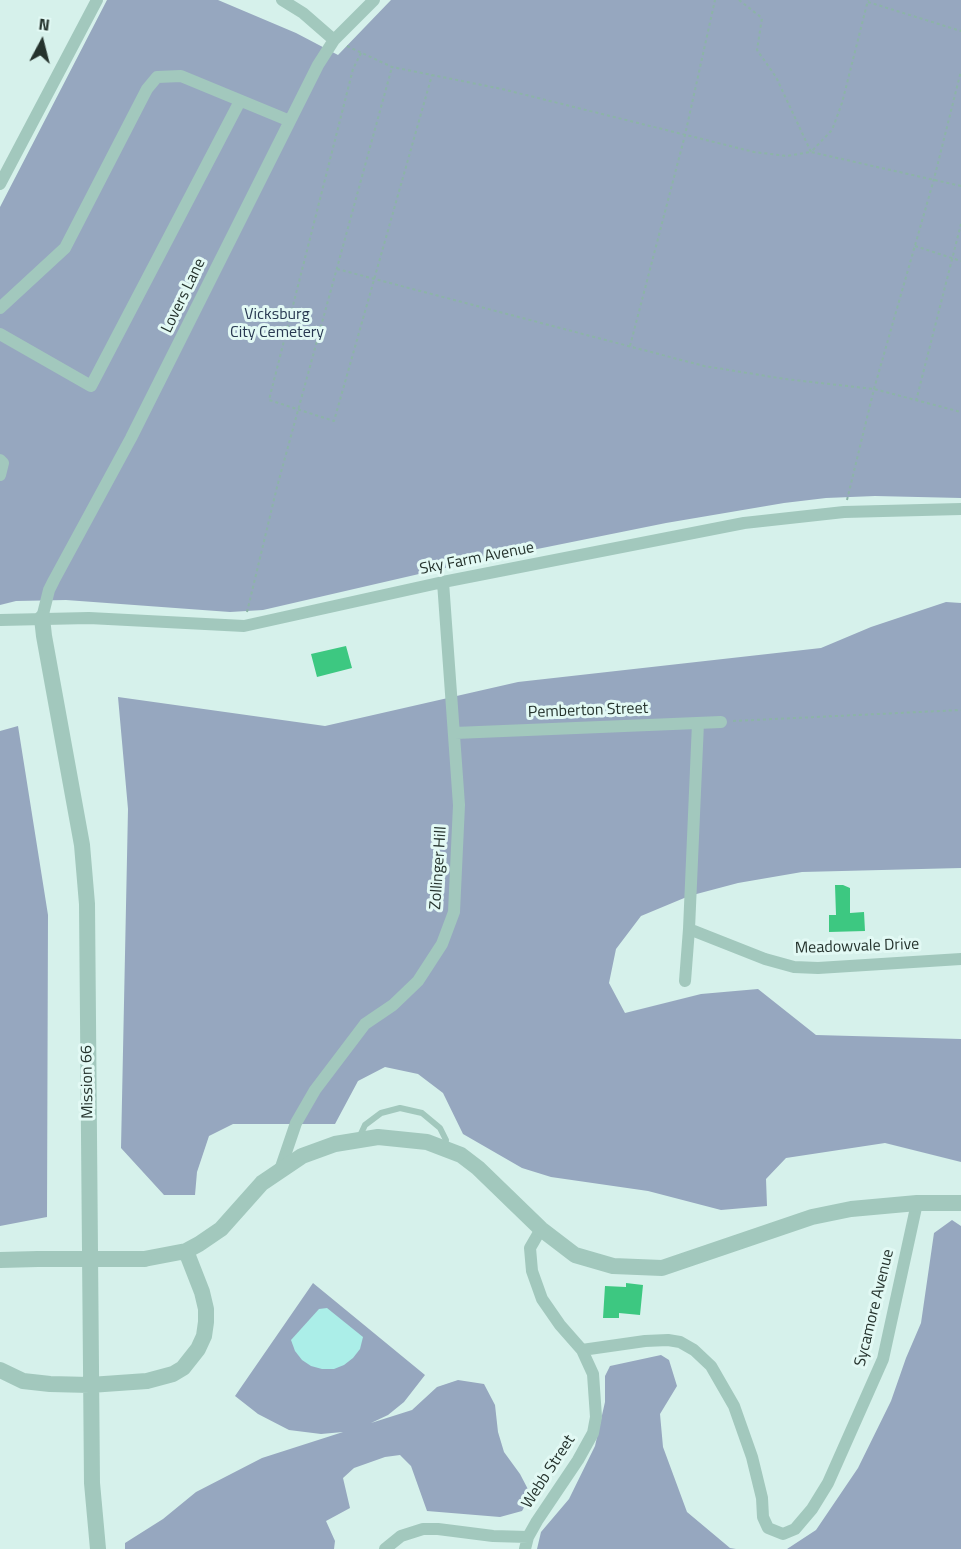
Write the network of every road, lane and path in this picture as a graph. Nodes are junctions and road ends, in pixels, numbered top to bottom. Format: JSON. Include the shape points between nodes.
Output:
{"nodes":[{"id":1,"x":97,"y":0,"type":"edge"},
{"id":2,"x":282,"y":0,"type":"edge"},
{"id":3,"x":374,"y":0,"type":"edge"},
{"id":4,"x":715,"y":0,"type":"edge"},
{"id":5,"x":739,"y":0,"type":"edge"},
{"id":6,"x":868,"y":1,"type":"edge"},
{"id":7,"x":961,"y":31,"type":"edge"},
{"id":8,"x":334,"y":40,"type":"junction"},
{"id":9,"x":361,"y":53,"type":"junction"},
{"id":10,"x":392,"y":67,"type":"junction"},
{"id":11,"x":961,"y":71,"type":"edge"},
{"id":12,"x":432,"y":75,"type":"junction"},
{"id":13,"x":240,"y":101,"type":"junction"},
{"id":14,"x":290,"y":120,"type":"junction"},
{"id":15,"x":685,"y":135,"type":"junction"},
{"id":16,"x":811,"y":152,"type":"junction"},
{"id":17,"x":934,"y":179,"type":"junction"},
{"id":18,"x":0,"y":184,"type":"edge"},
{"id":19,"x":961,"y":186,"type":"edge"},
{"id":20,"x":961,"y":224,"type":"edge"},
{"id":21,"x":915,"y":246,"type":"junction"},
{"id":22,"x":952,"y":259,"type":"junction"},
{"id":23,"x":961,"y":261,"type":"edge"},
{"id":24,"x":337,"y":269,"type":"junction"},
{"id":25,"x":373,"y":279,"type":"junction"},
{"id":26,"x":0,"y":308,"type":"edge"},
{"id":27,"x":0,"y":334,"type":"edge"},
{"id":28,"x":630,"y":346,"type":"junction"},
{"id":29,"x":874,"y":389,"type":"junction"},
{"id":30,"x":916,"y":400,"type":"junction"},
{"id":31,"x":298,"y":409,"type":"junction"},
{"id":32,"x":961,"y":412,"type":"edge"},
{"id":33,"x":0,"y":460,"type":"edge"},
{"id":34,"x":0,"y":475,"type":"edge"},
{"id":35,"x":961,"y":509,"type":"edge"},
{"id":36,"x":844,"y":512,"type":"junction"},
{"id":37,"x":443,"y":582,"type":"junction"},
{"id":38,"x":42,"y":618,"type":"junction"},
{"id":39,"x":0,"y":620,"type":"edge"},
{"id":40,"x":244,"y":626,"type":"junction"},
{"id":41,"x":961,"y":710,"type":"edge"},
{"id":42,"x":722,"y":722,"type":"joint"},
{"id":43,"x":698,"y":723,"type":"junction"},
{"id":44,"x":455,"y":733,"type":"junction"},
{"id":45,"x":689,"y":929,"type":"junction"},
{"id":46,"x":961,"y":959,"type":"edge"},
{"id":47,"x":685,"y":981,"type":"dead end"},
{"id":48,"x":359,"y":1139,"type":"junction"},
{"id":49,"x":445,"y":1148,"type":"junction"},
{"id":50,"x":280,"y":1170,"type":"junction"},
{"id":51,"x":917,"y":1203,"type":"junction"},
{"id":52,"x":961,"y":1203,"type":"edge"},
{"id":53,"x":541,"y":1229,"type":"junction"},
{"id":54,"x":186,"y":1251,"type":"junction"},
{"id":55,"x":0,"y":1260,"type":"edge"},
{"id":56,"x":582,"y":1350,"type":"junction"},
{"id":57,"x":0,"y":1370,"type":"edge"},
{"id":58,"x":90,"y":1385,"type":"junction"},
{"id":59,"x":527,"y":1543,"type":"edge"},
{"id":60,"x":98,"y":1549,"type":"edge"},
{"id":61,"x":385,"y":1549,"type":"edge"}],
"edges":[{"from":1,"to":18,"type":"street"},
{"from":2,"to":8,"type":"street"},
{"from":3,"to":8,"type":"street","name":"Lovers Lane"},
{"from":4,"to":15,"type":"path"},
{"from":5,"to":16,"type":"path","via":[[762,18],[757,50],[776,76]]},
{"from":6,"to":7,"type":"path"},
{"from":6,"to":16,"type":"path","via":[[832,130]]},
{"from":8,"to":9,"type":"path"},
{"from":8,"to":14,"type":"street","name":"Lovers Lane"},
{"from":9,"to":10,"type":"path"},
{"from":9,"to":31,"type":"path","via":[[353,69],[269,400]]},
{"from":10,"to":12,"type":"path"},
{"from":10,"to":24,"type":"path"},
{"from":11,"to":17,"type":"path"},
{"from":12,"to":15,"type":"path"},
{"from":12,"to":25,"type":"path"},
{"from":13,"to":14,"type":"street"},
{"from":13,"to":26,"type":"street","via":[[181,76],[157,76],[65,249]]},
{"from":13,"to":27,"type":"street","via":[[91,386]]},
{"from":14,"to":38,"type":"street","name":"Lovers Lane","via":[[131,438],[49,590]]},
{"from":15,"to":16,"type":"path","via":[[754,152],[787,156]]},
{"from":15,"to":28,"type":"path"},
{"from":16,"to":17,"type":"path"},
{"from":17,"to":19,"type":"path"},
{"from":17,"to":21,"type":"path"},
{"from":20,"to":22,"type":"path"},
{"from":21,"to":22,"type":"path"},
{"from":21,"to":29,"type":"path"},
{"from":22,"to":23,"type":"path"},
{"from":22,"to":30,"type":"path"},
{"from":24,"to":25,"type":"path"},
{"from":24,"to":31,"type":"path"},
{"from":25,"to":28,"type":"path"},
{"from":25,"to":31,"type":"path","via":[[334,421]]},
{"from":28,"to":29,"type":"path","via":[[704,366]]},
{"from":29,"to":30,"type":"path"},
{"from":29,"to":36,"type":"path"},
{"from":30,"to":32,"type":"path"},
{"from":31,"to":40,"type":"path"},
{"from":33,"to":34,"type":"street"},
{"from":35,"to":36,"type":"street","name":"Sky Farm Avenue"},
{"from":36,"to":37,"type":"street","name":"Sky Farm Avenue","via":[[744,524]]},
{"from":37,"to":40,"type":"street","name":"Sky Farm Avenue"},
{"from":37,"to":44,"type":"street","name":"Zollinger Hill"},
{"from":38,"to":39,"type":"street","name":"Sky Farm Avenue"},
{"from":38,"to":40,"type":"street","name":"Sky Farm Avenue"},
{"from":38,"to":58,"type":"street","name":"Mission 66","via":[[82,845],[87,904]]},
{"from":41,"to":42,"type":"path"},
{"from":42,"to":43,"type":"street","name":"Pemberton Street"},
{"from":43,"to":44,"type":"street","name":"Pemberton Street"},
{"from":43,"to":45,"type":"street"},
{"from":44,"to":50,"type":"street","name":"Zollinger Hill","via":[[457,867],[454,912],[442,944],[418,981],[366,1024],[315,1090],[296,1123]]},
{"from":45,"to":46,"type":"street","name":"Meadowvale Drive","via":[[794,967]]},
{"from":45,"to":47,"type":"street"},
{"from":48,"to":49,"type":"street","via":[[402,1138]]},
{"from":48,"to":49,"type":"lane","via":[[365,1125],[381,1113],[400,1108],[422,1113],[440,1128]]},
{"from":48,"to":50,"type":"street","via":[[321,1148]]},
{"from":49,"to":53,"type":"street","via":[[478,1168]]},
{"from":50,"to":54,"type":"street","via":[[262,1183],[221,1229]]},
{"from":51,"to":52,"type":"street"},
{"from":51,"to":53,"type":"street","via":[[876,1205],[812,1217],[662,1268],[594,1262],[575,1255]]},
{"from":51,"to":56,"type":"street","name":"Sycamore Avenue","via":[[883,1359],[828,1483],[795,1529],[783,1534],[768,1528],[752,1457],[735,1406],[711,1366],[694,1350],[668,1340]]},
{"from":53,"to":56,"type":"street","name":"Webb Street","via":[[530,1248],[532,1271],[542,1299]]},
{"from":54,"to":55,"type":"street","bridge":true,"via":[[144,1259]]},
{"from":54,"to":58,"type":"street","via":[[206,1310],[204,1336],[191,1359],[161,1379]]},
{"from":56,"to":59,"type":"street","name":"Webb Street","via":[[593,1374],[593,1433]]},
{"from":57,"to":58,"type":"street","via":[[23,1381]]},
{"from":58,"to":60,"type":"street","name":"Mission 66"},
{"from":59,"to":61,"type":"street","name":"Webb Street","via":[[438,1528],[401,1536]]}]}
